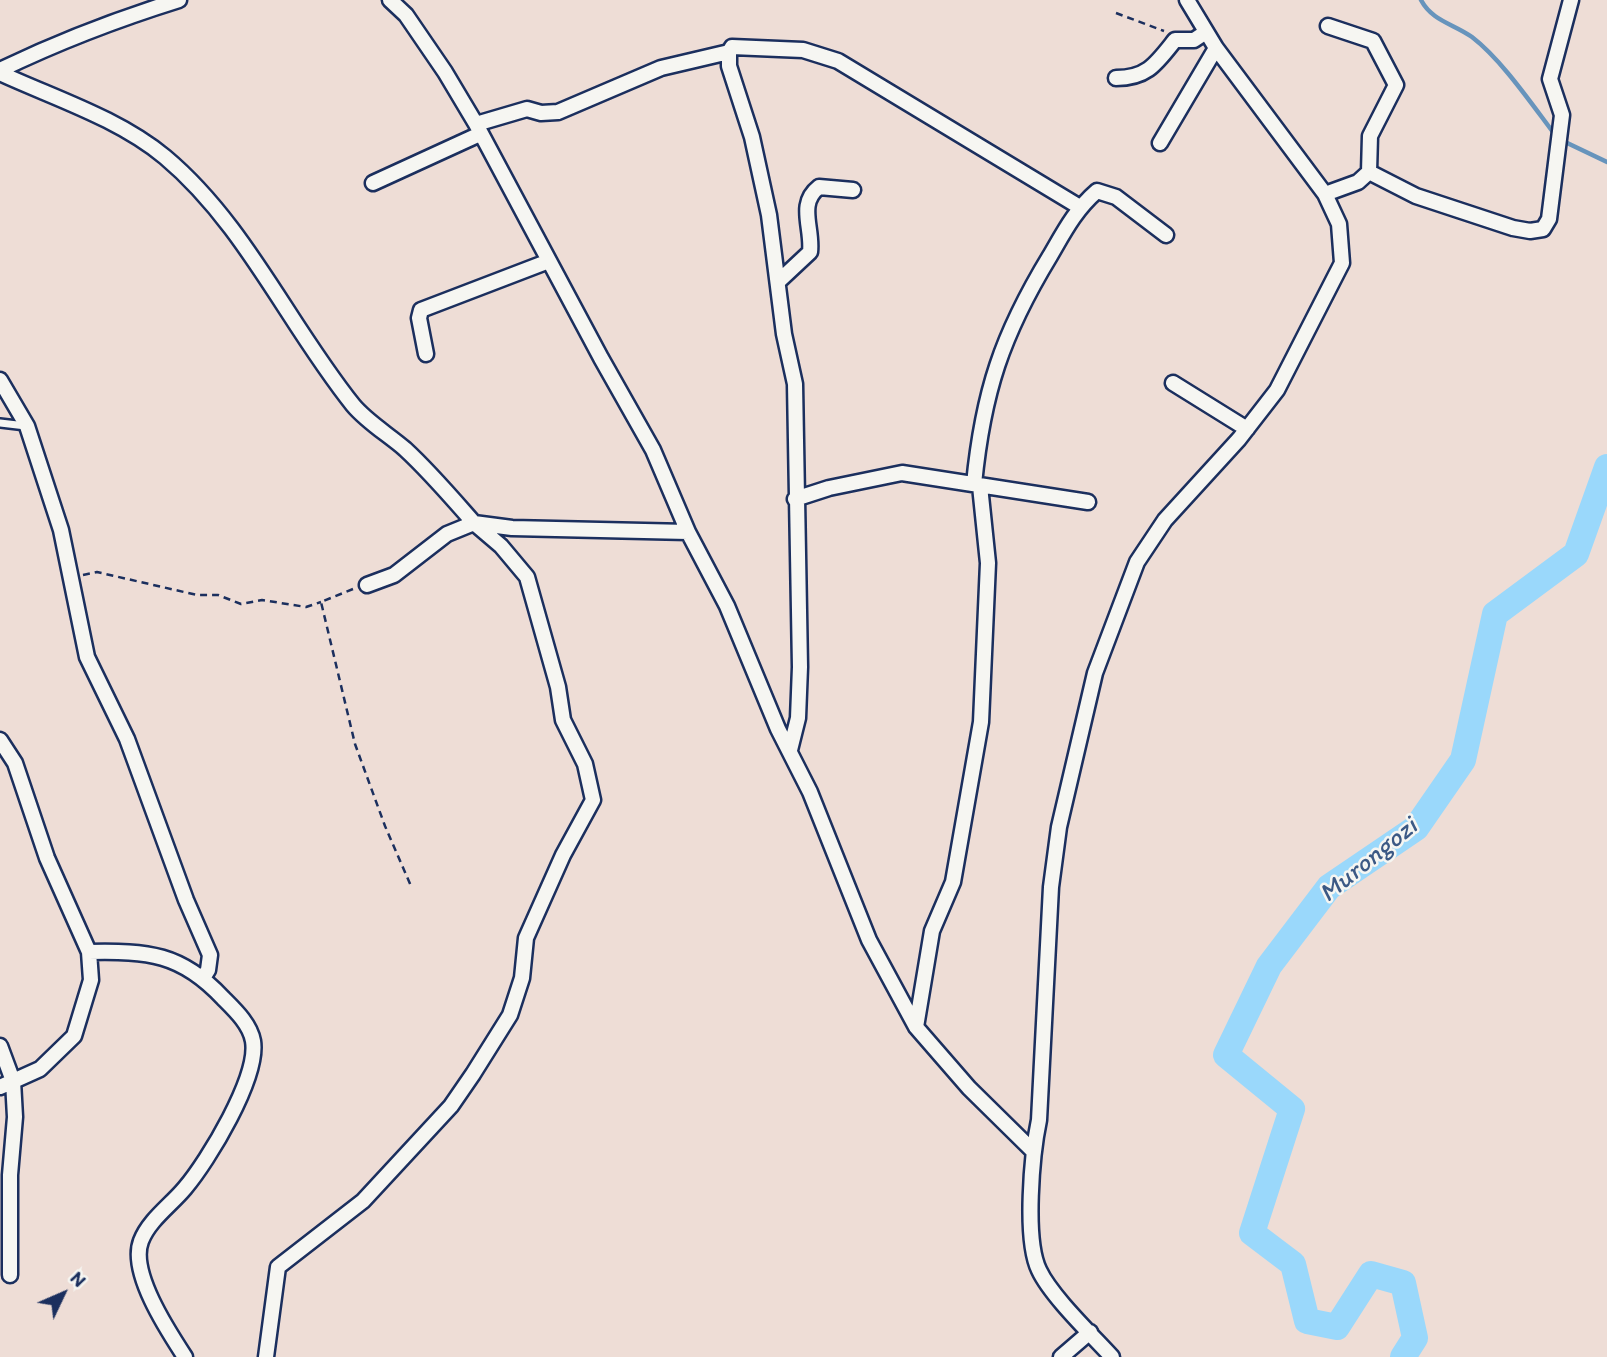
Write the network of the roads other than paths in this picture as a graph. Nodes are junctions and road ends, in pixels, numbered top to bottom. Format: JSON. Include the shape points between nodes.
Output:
{"nodes":[{"id":1,"x":180,"y":0,"type":"edge"},
{"id":2,"x":390,"y":0,"type":"edge"},
{"id":3,"x":1187,"y":0,"type":"edge"},
{"id":4,"x":1570,"y":0,"type":"edge"},
{"id":5,"x":1328,"y":26,"type":"dead end"},
{"id":6,"x":1206,"y":32,"type":"junction"},
{"id":7,"x":1216,"y":48,"type":"junction"},
{"id":8,"x":729,"y":52,"type":"junction"},
{"id":9,"x":0,"y":71,"type":"edge"},
{"id":10,"x":1115,"y":78,"type":"dead end"},
{"id":11,"x":478,"y":129,"type":"junction"},
{"id":12,"x":1160,"y":143,"type":"dead end"},
{"id":13,"x":1369,"y":172,"type":"junction"},
{"id":14,"x":373,"y":183,"type":"dead end"},
{"id":15,"x":853,"y":190,"type":"dead end"},
{"id":16,"x":1325,"y":194,"type":"junction"},
{"id":17,"x":1079,"y":206,"type":"junction"},
{"id":18,"x":1167,"y":235,"type":"dead end"},
{"id":19,"x":549,"y":261,"type":"junction"},
{"id":20,"x":779,"y":281,"type":"junction"},
{"id":21,"x":426,"y":354,"type":"dead end"},
{"id":22,"x":0,"y":380,"type":"edge"},
{"id":23,"x":1173,"y":383,"type":"dead end"},
{"id":24,"x":0,"y":423,"type":"edge"},
{"id":25,"x":27,"y":426,"type":"junction"},
{"id":26,"x":1247,"y":429,"type":"junction"},
{"id":27,"x":977,"y":485,"type":"junction"},
{"id":28,"x":795,"y":499,"type":"junction"},
{"id":29,"x":1088,"y":502,"type":"dead end"},
{"id":30,"x":474,"y":523,"type":"junction"},
{"id":31,"x":688,"y":533,"type":"junction"},
{"id":32,"x":366,"y":585,"type":"road end"},
{"id":33,"x":0,"y":739,"type":"edge"},
{"id":34,"x":790,"y":750,"type":"junction"},
{"id":35,"x":89,"y":951,"type":"junction"},
{"id":36,"x":203,"y":978,"type":"junction"},
{"id":37,"x":916,"y":1027,"type":"junction"},
{"id":38,"x":0,"y":1046,"type":"edge"},
{"id":39,"x":6,"y":1084,"type":"edge"},
{"id":40,"x":1032,"y":1150,"type":"junction"},
{"id":41,"x":10,"y":1275,"type":"dead end"},
{"id":42,"x":1090,"y":1332,"type":"junction"},
{"id":43,"x":185,"y":1357,"type":"edge"},
{"id":44,"x":267,"y":1357,"type":"edge"},
{"id":45,"x":1061,"y":1357,"type":"edge"},
{"id":46,"x":1112,"y":1357,"type":"edge"}],
"edges":[{"from":1,"to":9,"type":"street","via":[[111,22]]},
{"from":2,"to":11,"type":"street","via":[[406,15],[445,72]]},
{"from":3,"to":6,"type":"street"},
{"from":4,"to":13,"type":"street","via":[[1550,79],[1562,115],[1549,219],[1543,229],[1513,228],[1416,196]]},
{"from":5,"to":13,"type":"street","via":[[1373,41],[1396,85],[1370,136]]},
{"from":6,"to":7,"type":"street"},
{"from":6,"to":10,"type":"street","via":[[1194,40],[1175,40],[1145,73]]},
{"from":7,"to":12,"type":"street"},
{"from":7,"to":16,"type":"street"},
{"from":8,"to":11,"type":"street","via":[[661,68],[558,112],[527,109]]},
{"from":8,"to":17,"type":"street","via":[[732,47],[803,50],[838,61]]},
{"from":8,"to":20,"type":"street","via":[[729,66],[752,137]]},
{"from":9,"to":30,"type":"street","via":[[136,137],[186,176],[216,206],[355,407],[406,450]]},
{"from":11,"to":14,"type":"street"},
{"from":11,"to":19,"type":"street"},
{"from":13,"to":16,"type":"street","via":[[1358,182]]},
{"from":15,"to":20,"type":"street","via":[[819,187],[810,194],[806,205],[810,252]]},
{"from":16,"to":26,"type":"street","via":[[1339,224],[1342,263],[1277,390]]},
{"from":17,"to":18,"type":"street","via":[[1097,191],[1116,197]]},
{"from":17,"to":27,"type":"street","via":[[1024,297],[1002,345],[979,435]]},
{"from":19,"to":21,"type":"street","via":[[421,310]]},
{"from":19,"to":31,"type":"street","via":[[653,450]]},
{"from":20,"to":28,"type":"street","via":[[795,384]]},
{"from":22,"to":25,"type":"street"},
{"from":23,"to":26,"type":"street"},
{"from":24,"to":25,"type":"lane"},
{"from":25,"to":36,"type":"street","via":[[73,576],[87,657],[127,739],[210,955]]},
{"from":26,"to":40,"type":"street","via":[[1165,520],[1137,562],[1095,673],[1059,827],[1051,887],[1039,1120]]},
{"from":27,"to":28,"type":"street","via":[[891,473]]},
{"from":27,"to":29,"type":"street"},
{"from":27,"to":37,"type":"street","via":[[988,563],[981,722],[953,882],[932,931]]},
{"from":28,"to":34,"type":"street","via":[[800,667],[798,718]]},
{"from":30,"to":31,"type":"street"},
{"from":30,"to":32,"type":"street","via":[[447,534],[394,575]]},
{"from":30,"to":44,"type":"street","via":[[527,577],[563,720],[585,764],[593,800],[526,939],[522,978],[510,1015],[452,1106],[363,1202],[278,1267]]},
{"from":31,"to":34,"type":"street","via":[[727,606]]},
{"from":33,"to":35,"type":"street","via":[[15,763],[47,858]]},
{"from":34,"to":37,"type":"street","via":[[869,940]]},
{"from":35,"to":36,"type":"street","via":[[154,954]]},
{"from":35,"to":39,"type":"street","via":[[91,980],[74,1036],[40,1069]]},
{"from":36,"to":43,"type":"street","via":[[247,1027],[253,1055],[215,1146],[140,1242],[139,1261],[149,1293]]},
{"from":37,"to":40,"type":"street"},
{"from":38,"to":39,"type":"street"},
{"from":39,"to":41,"type":"street","via":[[15,1117]]},
{"from":40,"to":42,"type":"street","via":[[1033,1230],[1039,1270]]},
{"from":42,"to":45,"type":"street"},
{"from":42,"to":46,"type":"street"}]}
